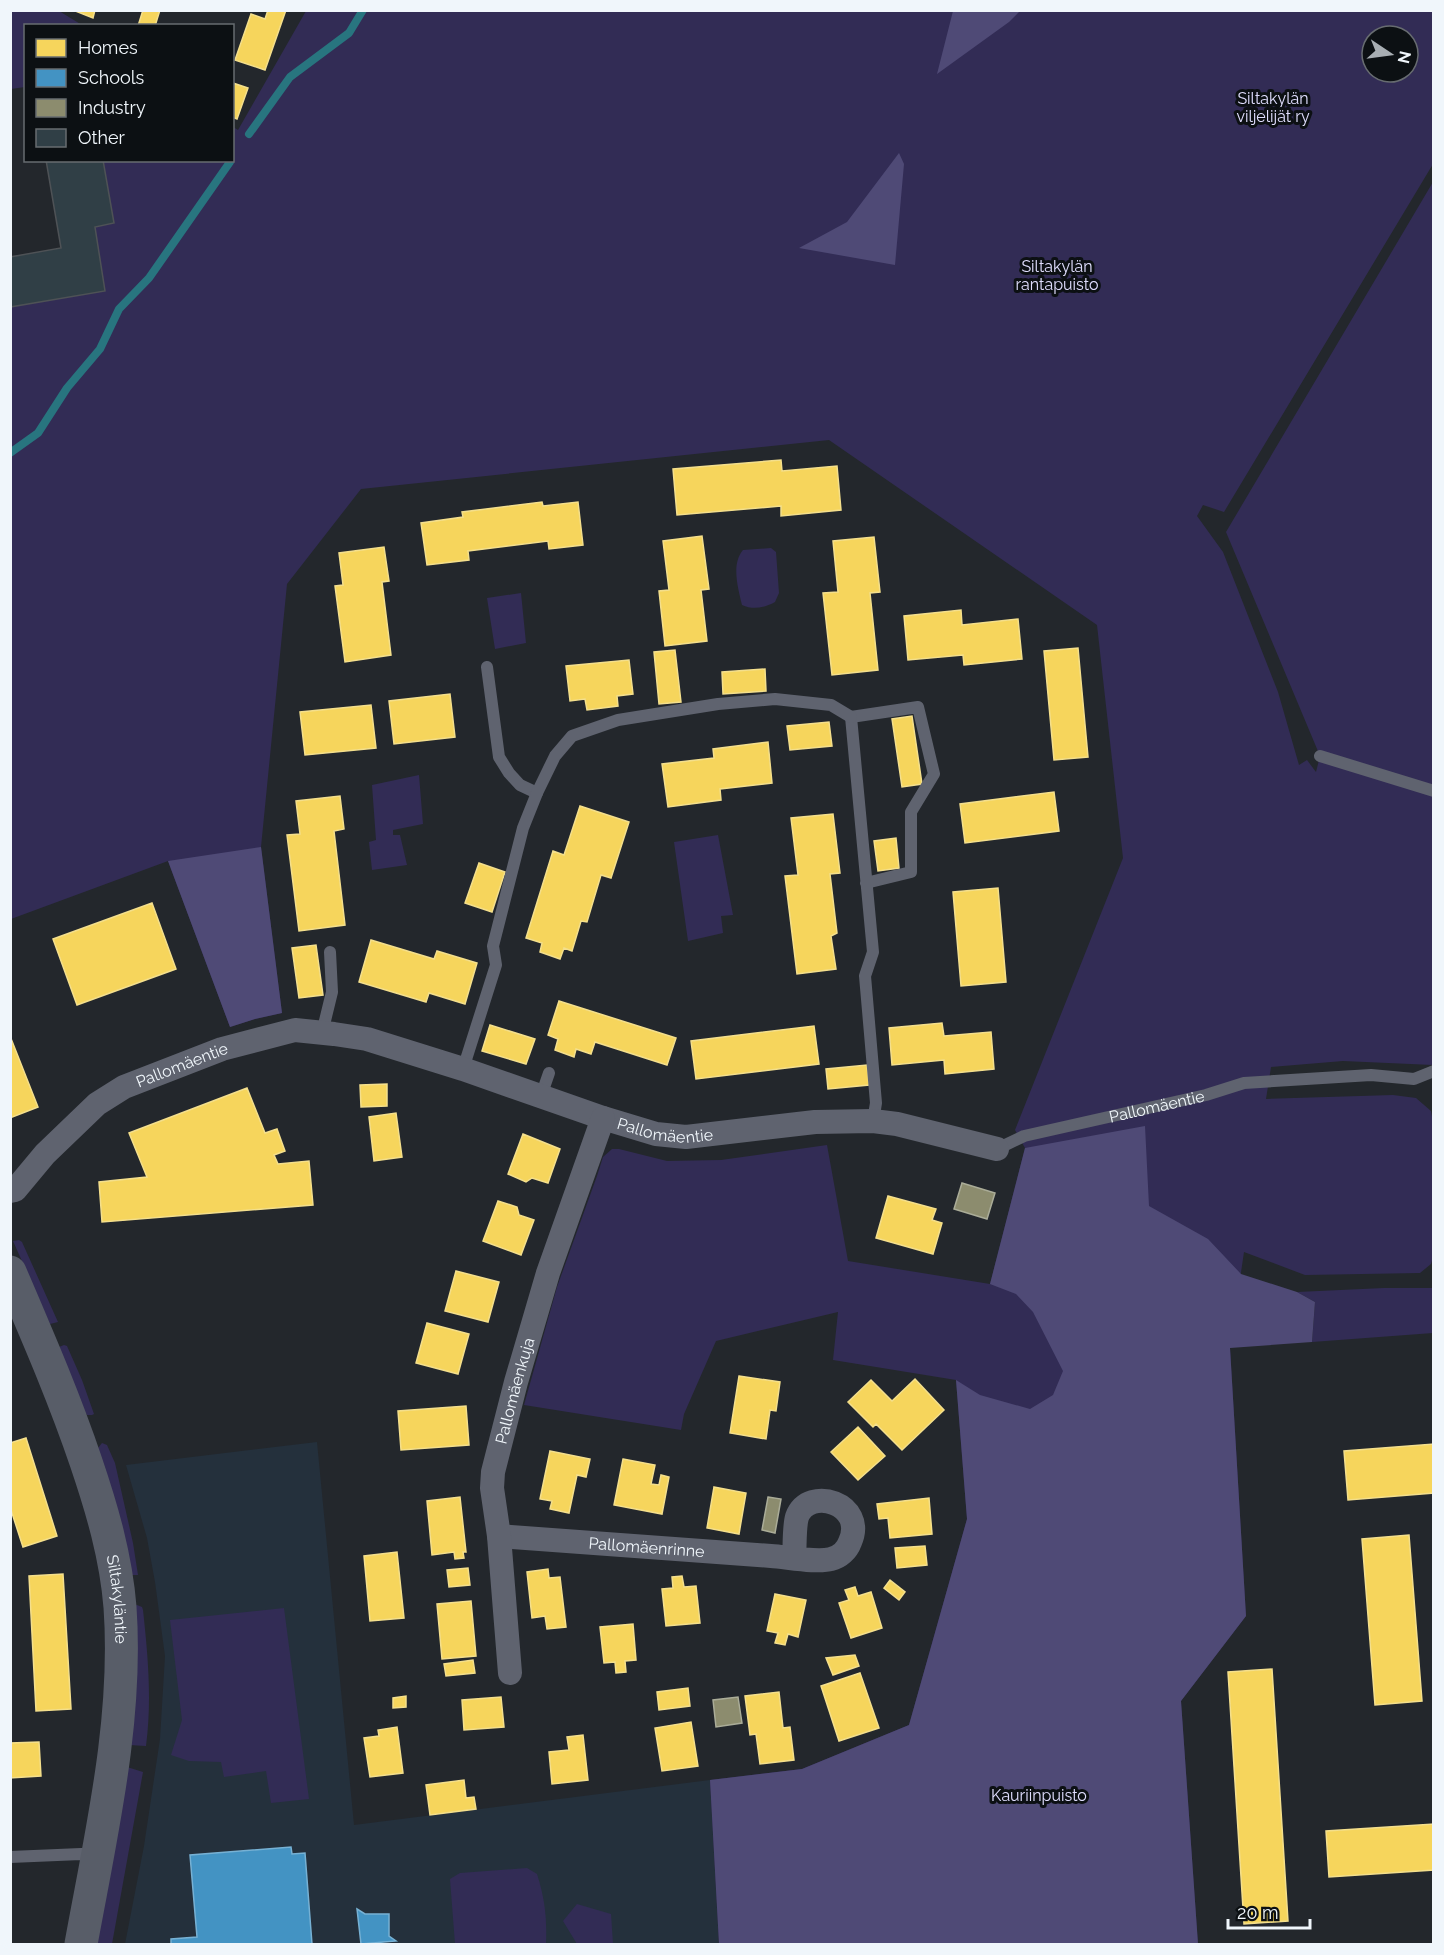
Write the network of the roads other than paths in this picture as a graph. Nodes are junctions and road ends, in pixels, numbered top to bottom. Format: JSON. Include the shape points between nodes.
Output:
{"nodes":[{"id":1,"x":487,"y":667,"type":"dead end"},
{"id":2,"x":851,"y":717,"type":"junction"},
{"id":3,"x":1320,"y":756,"type":"dead end"},
{"id":4,"x":1434,"y":791,"type":"edge"},
{"id":5,"x":537,"y":793,"type":"junction"},
{"id":6,"x":866,"y":883,"type":"junction"},
{"id":7,"x":330,"y":952,"type":"dead end"},
{"id":8,"x":322,"y":1033,"type":"junction"},
{"id":9,"x":463,"y":1069,"type":"junction"},
{"id":10,"x":1434,"y":1071,"type":"edge"},
{"id":11,"x":549,"y":1073,"type":"dead end"},
{"id":12,"x":541,"y":1096,"type":"junction"},
{"id":13,"x":603,"y":1118,"type":"junction"},
{"id":14,"x":873,"y":1121,"type":"junction"},
{"id":15,"x":997,"y":1149,"type":"joint"},
{"id":16,"x":10,"y":1191,"type":"edge"},
{"id":17,"x":10,"y":1272,"type":"edge"},
{"id":18,"x":499,"y":1536,"type":"junction"},
{"id":19,"x":794,"y":1558,"type":"dead end"},
{"id":20,"x":510,"y":1673,"type":"dead end"},
{"id":21,"x":97,"y":1856,"type":"junction"},
{"id":22,"x":10,"y":1857,"type":"edge"},
{"id":23,"x":81,"y":1944,"type":"edge"}],
"edges":[{"from":1,"to":5,"type":"lane","via":[[499,758],[520,784]]},
{"from":2,"to":5,"type":"lane","via":[[831,705],[775,699],[618,720],[572,736],[555,756]]},
{"from":2,"to":6,"type":"lane"},
{"from":2,"to":6,"type":"lane","via":[[918,707],[934,774],[911,812],[911,872]]},
{"from":3,"to":4,"type":"lane"},
{"from":5,"to":9,"type":"lane","via":[[523,828],[493,946],[496,965]]},
{"from":6,"to":14,"type":"lane","via":[[873,952],[865,976],[876,1103]]},
{"from":7,"to":8,"type":"lane","via":[[332,992]]},
{"from":8,"to":9,"type":"street","name":"Pallomäentie","via":[[367,1040]]},
{"from":8,"to":16,"type":"street","name":"Pallomäentie","via":[[295,1030],[222,1049],[124,1088],[97,1104]]},
{"from":9,"to":12,"type":"street","name":"Pallomäentie"},
{"from":10,"to":15,"type":"lane","name":"Pallomäentie","via":[[1414,1079],[1371,1075],[1244,1083],[1024,1136]]},
{"from":11,"to":12,"type":"lane"},
{"from":12,"to":13,"type":"street","name":"Pallomäentie"},
{"from":13,"to":14,"type":"street","name":"Pallomäentie","via":[[656,1134],[686,1137],[815,1122]]},
{"from":13,"to":18,"type":"street","name":"Pallomäenkuja","via":[[548,1273],[493,1472]]},
{"from":14,"to":15,"type":"street","name":"Pallomäentie"},
{"from":17,"to":21,"type":"street","name":"Siltakyläntie","via":[[68,1409],[100,1502],[114,1565],[122,1662],[114,1756]]},
{"from":18,"to":19,"type":"street","name":"Pallomäenrinne"},
{"from":18,"to":20,"type":"street","name":"Pallomäenkuja"},
{"from":21,"to":22,"type":"lane"},
{"from":21,"to":23,"type":"street","name":"Siltakyläntie"}]}
